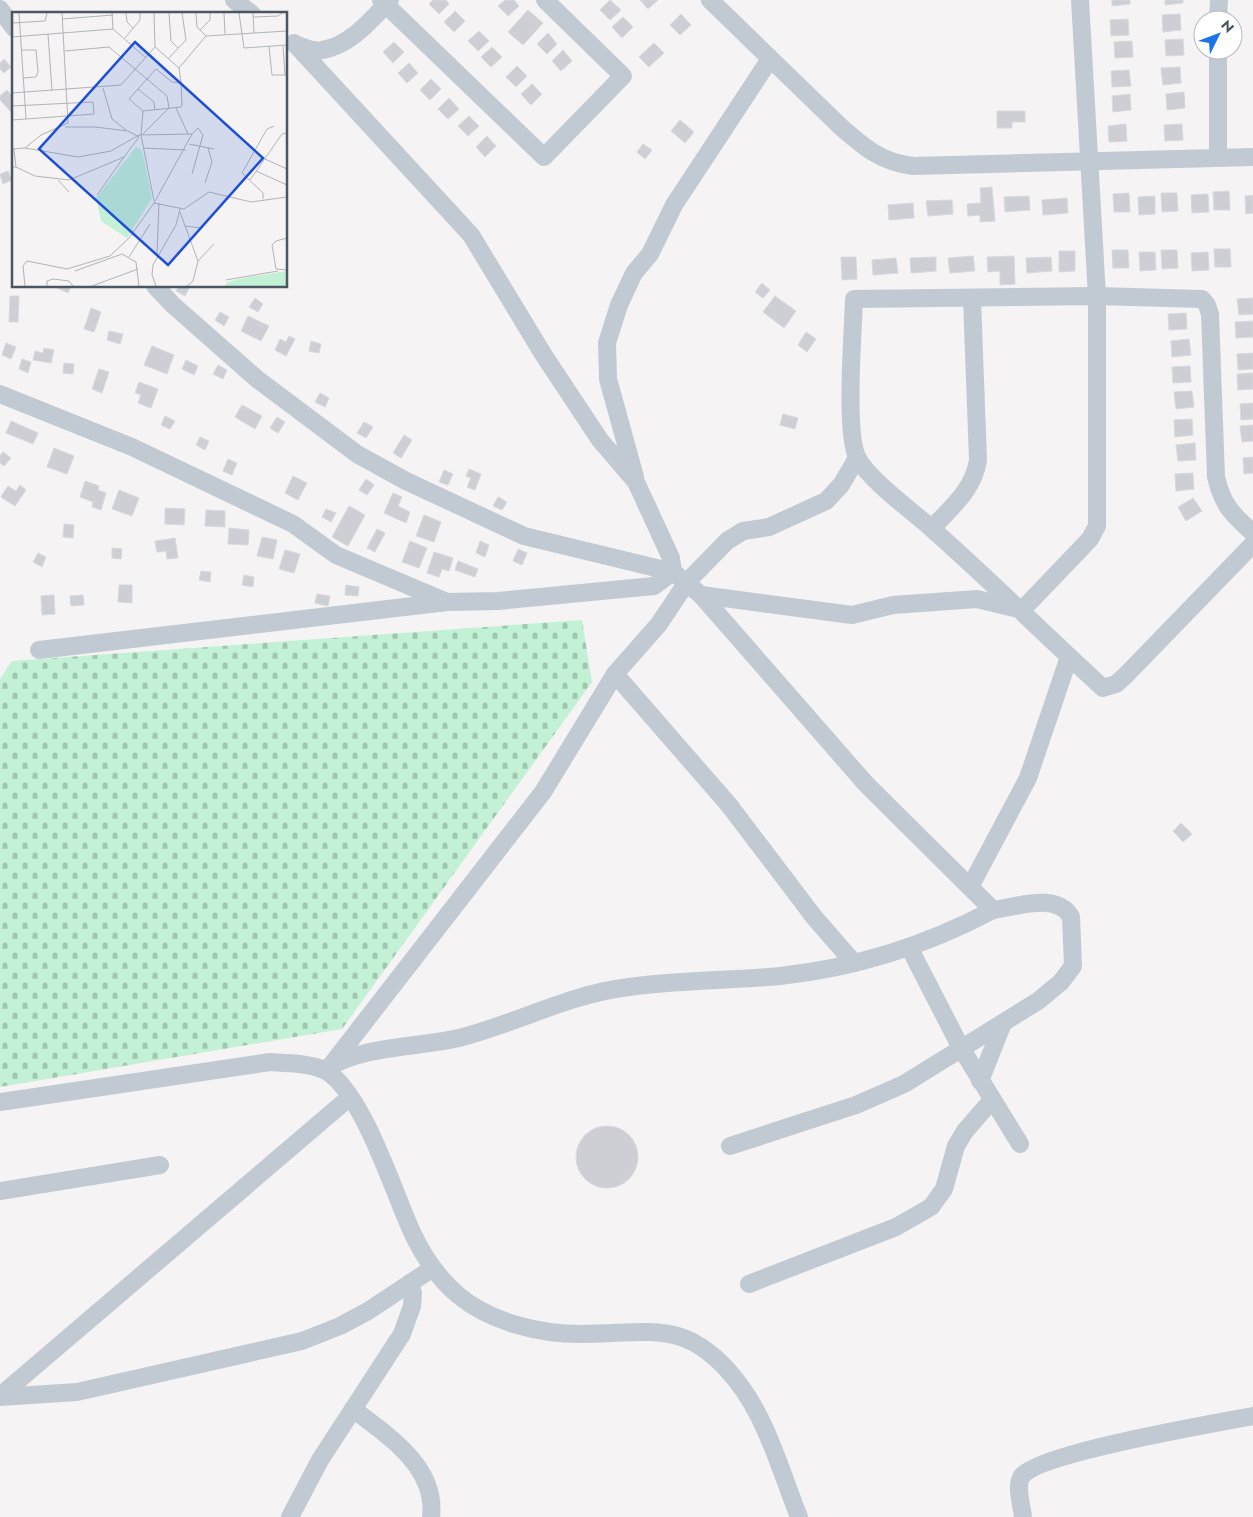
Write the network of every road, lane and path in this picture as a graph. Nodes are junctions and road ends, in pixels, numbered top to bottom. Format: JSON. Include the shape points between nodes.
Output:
{"nodes":[{"id":1,"x":234,"y":0,"type":"edge"},
{"id":2,"x":545,"y":0,"type":"edge"},
{"id":3,"x":710,"y":0,"type":"edge"},
{"id":4,"x":1080,"y":0,"type":"edge"},
{"id":5,"x":386,"y":2,"type":"edge"},
{"id":6,"x":0,"y":9,"type":"edge"},
{"id":7,"x":249,"y":12,"type":"edge"},
{"id":8,"x":12,"y":25,"type":"edge"},
{"id":9,"x":290,"y":41,"type":"edge"},
{"id":10,"x":770,"y":59,"type":"junction"},
{"id":11,"x":1218,"y":60,"type":"edge"},
{"id":12,"x":1253,"y":157,"type":"edge"},
{"id":13,"x":1218,"y":158,"type":"junction"},
{"id":14,"x":1090,"y":162,"type":"junction"},
{"id":15,"x":157,"y":288,"type":"edge"},
{"id":16,"x":1097,"y":296,"type":"junction"},
{"id":17,"x":972,"y":299,"type":"junction"},
{"id":18,"x":0,"y":394,"type":"edge"},
{"id":19,"x":858,"y":458,"type":"junction"},
{"id":20,"x":636,"y":482,"type":"junction"},
{"id":21,"x":932,"y":528,"type":"junction"},
{"id":22,"x":1253,"y":533,"type":"edge"},
{"id":23,"x":1253,"y":544,"type":"edge"},
{"id":24,"x":680,"y":577,"type":"junction"},
{"id":25,"x":701,"y":595,"type":"junction"},
{"id":26,"x":447,"y":602,"type":"junction"},
{"id":27,"x":1022,"y":610,"type":"junction"},
{"id":28,"x":39,"y":650,"type":"dead end"},
{"id":29,"x":1070,"y":657,"type":"junction"},
{"id":30,"x":615,"y":674,"type":"junction"},
{"id":31,"x":970,"y":887,"type":"junction"},
{"id":32,"x":993,"y":910,"type":"junction"},
{"id":33,"x":909,"y":947,"type":"junction"},
{"id":34,"x":854,"y":962,"type":"junction"},
{"id":35,"x":1003,"y":1023,"type":"junction"},
{"id":36,"x":961,"y":1048,"type":"junction"},
{"id":37,"x":328,"y":1067,"type":"junction"},
{"id":38,"x":980,"y":1081,"type":"junction"},
{"id":39,"x":350,"y":1097,"type":"junction"},
{"id":40,"x":992,"y":1100,"type":"junction"},
{"id":41,"x":0,"y":1102,"type":"edge"},
{"id":42,"x":1020,"y":1144,"type":"dead end"},
{"id":43,"x":730,"y":1146,"type":"dead end"},
{"id":44,"x":160,"y":1165,"type":"dead end"},
{"id":45,"x":0,"y":1191,"type":"edge"},
{"id":46,"x":433,"y":1268,"type":"junction"},
{"id":47,"x":410,"y":1283,"type":"junction"},
{"id":48,"x":749,"y":1284,"type":"dead end"},
{"id":49,"x":0,"y":1396,"type":"edge"},
{"id":50,"x":353,"y":1409,"type":"junction"},
{"id":51,"x":1253,"y":1416,"type":"edge"},
{"id":52,"x":290,"y":1517,"type":"edge"},
{"id":53,"x":431,"y":1517,"type":"edge"},
{"id":54,"x":800,"y":1517,"type":"edge"},
{"id":55,"x":1023,"y":1517,"type":"edge"}],
"edges":[{"from":1,"to":7,"type":"street"},
{"from":2,"to":5,"type":"street","via":[[623,76],[544,157]]},
{"from":3,"to":10,"type":"street"},
{"from":4,"to":14,"type":"street"},
{"from":5,"to":9,"type":"street","via":[[355,34],[338,44],[321,50],[308,49]]},
{"from":6,"to":8,"type":"street"},
{"from":9,"to":20,"type":"street","via":[[471,236],[600,440]]},
{"from":10,"to":14,"type":"street","via":[[860,144],[893,163],[914,166]]},
{"from":10,"to":20,"type":"street","via":[[674,205],[650,254],[634,273],[619,305],[607,343],[608,379]]},
{"from":11,"to":13,"type":"street"},
{"from":12,"to":13,"type":"street"},
{"from":13,"to":14,"type":"street"},
{"from":14,"to":16,"type":"street"},
{"from":15,"to":24,"type":"street","via":[[257,378],[357,454],[406,481],[524,536]]},
{"from":16,"to":17,"type":"street"},
{"from":16,"to":22,"type":"street","via":[[1202,299],[1207,305],[1210,314],[1216,477],[1221,497],[1233,515]]},
{"from":16,"to":27,"type":"street","via":[[1096,526],[1090,539]]},
{"from":17,"to":19,"type":"street","via":[[854,299],[851,421]]},
{"from":17,"to":21,"type":"street","via":[[976,473],[966,491]]},
{"from":18,"to":26,"type":"street","via":[[132,447],[293,524],[336,555]]},
{"from":19,"to":21,"type":"street"},
{"from":19,"to":24,"type":"street","via":[[841,485],[826,500],[769,526],[743,530]]},
{"from":20,"to":24,"type":"street"},
{"from":21,"to":27,"type":"street"},
{"from":23,"to":29,"type":"street","via":[[1116,684],[1103,688]]},
{"from":24,"to":25,"type":"street"},
{"from":24,"to":26,"type":"street","via":[[654,586],[498,602]]},
{"from":24,"to":30,"type":"street","via":[[658,624]]},
{"from":25,"to":27,"type":"street","via":[[852,615],[893,605],[977,599]]},
{"from":25,"to":31,"type":"street","via":[[866,784]]},
{"from":26,"to":28,"type":"street"},
{"from":27,"to":29,"type":"street"},
{"from":29,"to":31,"type":"street","via":[[1028,778]]},
{"from":30,"to":34,"type":"street","via":[[729,805],[814,917]]},
{"from":30,"to":37,"type":"street","via":[[543,792]]},
{"from":31,"to":32,"type":"street"},
{"from":32,"to":33,"type":"street"},
{"from":32,"to":35,"type":"street","via":[[1055,903],[1067,910],[1071,917],[1073,962],[1069,973],[1051,992]]},
{"from":33,"to":34,"type":"street"},
{"from":33,"to":36,"type":"street"},
{"from":34,"to":37,"type":"street","via":[[780,976],[612,989],[550,1006],[489,1030],[439,1042],[380,1050]]},
{"from":35,"to":36,"type":"street"},
{"from":35,"to":38,"type":"street"},
{"from":36,"to":38,"type":"street"},
{"from":36,"to":43,"type":"street","via":[[884,1094]]},
{"from":37,"to":39,"type":"street"},
{"from":37,"to":41,"type":"street","via":[[270,1062]]},
{"from":38,"to":40,"type":"street"},
{"from":39,"to":46,"type":"street","via":[[384,1164],[412,1233]]},
{"from":39,"to":49,"type":"street"},
{"from":40,"to":42,"type":"street"},
{"from":40,"to":48,"type":"street","via":[[956,1146],[944,1189],[930,1207],[896,1227]]},
{"from":44,"to":45,"type":"street"},
{"from":46,"to":47,"type":"street"},
{"from":46,"to":54,"type":"street","via":[[459,1296],[480,1310],[531,1329],[581,1334],[647,1330],[669,1333],[706,1351],[720,1362],[750,1401]]},
{"from":47,"to":49,"type":"street","via":[[340,1326],[302,1341],[77,1392]]},
{"from":47,"to":50,"type":"street","via":[[412,1306],[402,1334]]},
{"from":50,"to":52,"type":"street","via":[[308,1479]]},
{"from":50,"to":53,"type":"street","via":[[386,1435],[420,1469],[433,1506]]},
{"from":51,"to":55,"type":"street","via":[[1062,1456],[1030,1468],[1020,1484]]}]}
